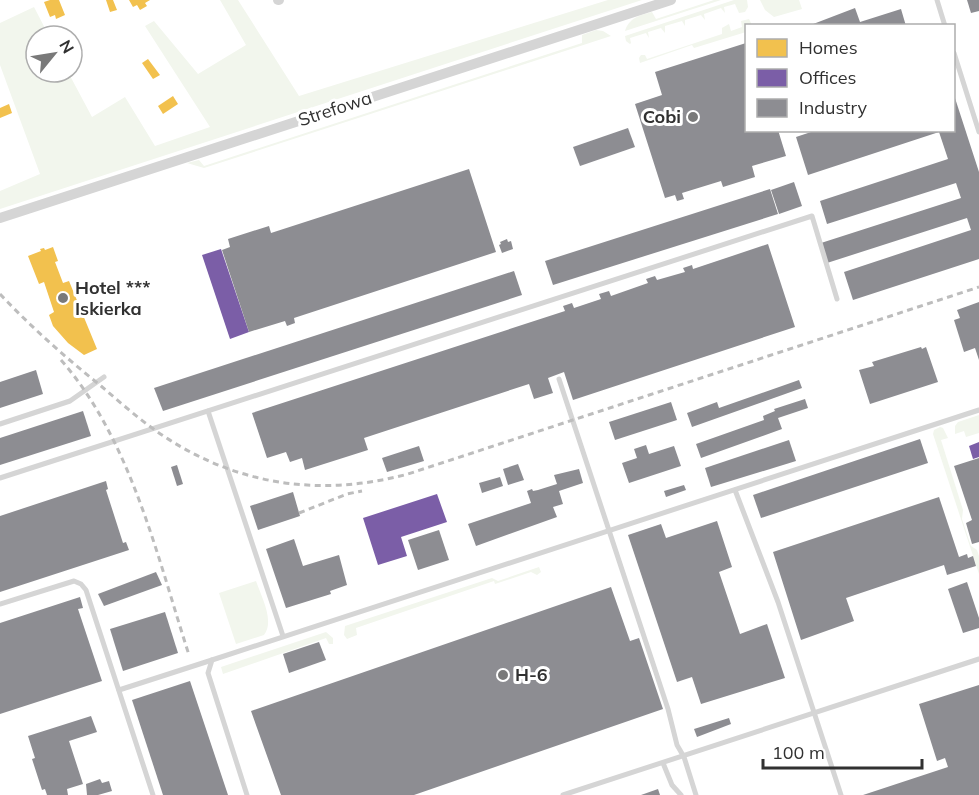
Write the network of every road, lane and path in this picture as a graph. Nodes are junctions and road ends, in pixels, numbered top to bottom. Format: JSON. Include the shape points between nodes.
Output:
{"nodes":[{"id":1,"x":671,"y":0,"type":"edge"},
{"id":2,"x":937,"y":0,"type":"edge"},
{"id":3,"x":944,"y":24,"type":"edge"},
{"id":4,"x":955,"y":56,"type":"edge"},
{"id":5,"x":979,"y":132,"type":"edge"},
{"id":6,"x":0,"y":218,"type":"edge"},
{"id":7,"x":837,"y":298,"type":"dead end"},
{"id":8,"x":104,"y":377,"type":"dead end"},
{"id":9,"x":559,"y":379,"type":"dead end"},
{"id":10,"x":979,"y":410,"type":"edge"},
{"id":11,"x":208,"y":411,"type":"junction"},
{"id":12,"x":0,"y":424,"type":"edge"},
{"id":13,"x":0,"y":478,"type":"edge"},
{"id":14,"x":735,"y":490,"type":"junction"},
{"id":15,"x":609,"y":531,"type":"junction"},
{"id":16,"x":0,"y":604,"type":"edge"},
{"id":17,"x":284,"y":636,"type":"junction"},
{"id":18,"x":979,"y":659,"type":"edge"},
{"id":19,"x":212,"y":660,"type":"junction"},
{"id":20,"x":119,"y":690,"type":"junction"},
{"id":21,"x":814,"y":713,"type":"junction"},
{"id":22,"x":684,"y":757,"type":"junction"},
{"id":23,"x":663,"y":764,"type":"junction"},
{"id":24,"x":153,"y":795,"type":"edge"},
{"id":25,"x":247,"y":795,"type":"edge"},
{"id":26,"x":563,"y":795,"type":"edge"},
{"id":27,"x":681,"y":795,"type":"edge"},
{"id":28,"x":696,"y":795,"type":"edge"},
{"id":29,"x":841,"y":795,"type":"edge"}],
"edges":[{"from":1,"to":6,"type":"street","name":"Strefowa"},
{"from":2,"to":3,"type":"lane"},
{"from":4,"to":5,"type":"lane"},
{"from":7,"to":11,"type":"lane","via":[[812,216]]},
{"from":8,"to":12,"type":"lane","via":[[70,401]]},
{"from":9,"to":15,"type":"lane"},
{"from":10,"to":14,"type":"lane"},
{"from":11,"to":13,"type":"lane"},
{"from":11,"to":17,"type":"lane"},
{"from":14,"to":15,"type":"lane"},
{"from":14,"to":21,"type":"lane","via":[[778,602]]},
{"from":15,"to":17,"type":"lane"},
{"from":15,"to":22,"type":"lane"},
{"from":16,"to":20,"type":"lane","via":[[74,581],[81,585],[86,590]]},
{"from":17,"to":19,"type":"lane"},
{"from":18,"to":21,"type":"lane"},
{"from":19,"to":20,"type":"lane"},
{"from":19,"to":25,"type":"lane","via":[[208,673]]},
{"from":20,"to":24,"type":"lane"},
{"from":21,"to":22,"type":"lane"},
{"from":21,"to":29,"type":"lane"},
{"from":22,"to":23,"type":"lane"},
{"from":22,"to":28,"type":"lane"},
{"from":23,"to":26,"type":"lane"},
{"from":23,"to":27,"type":"lane"}]}
